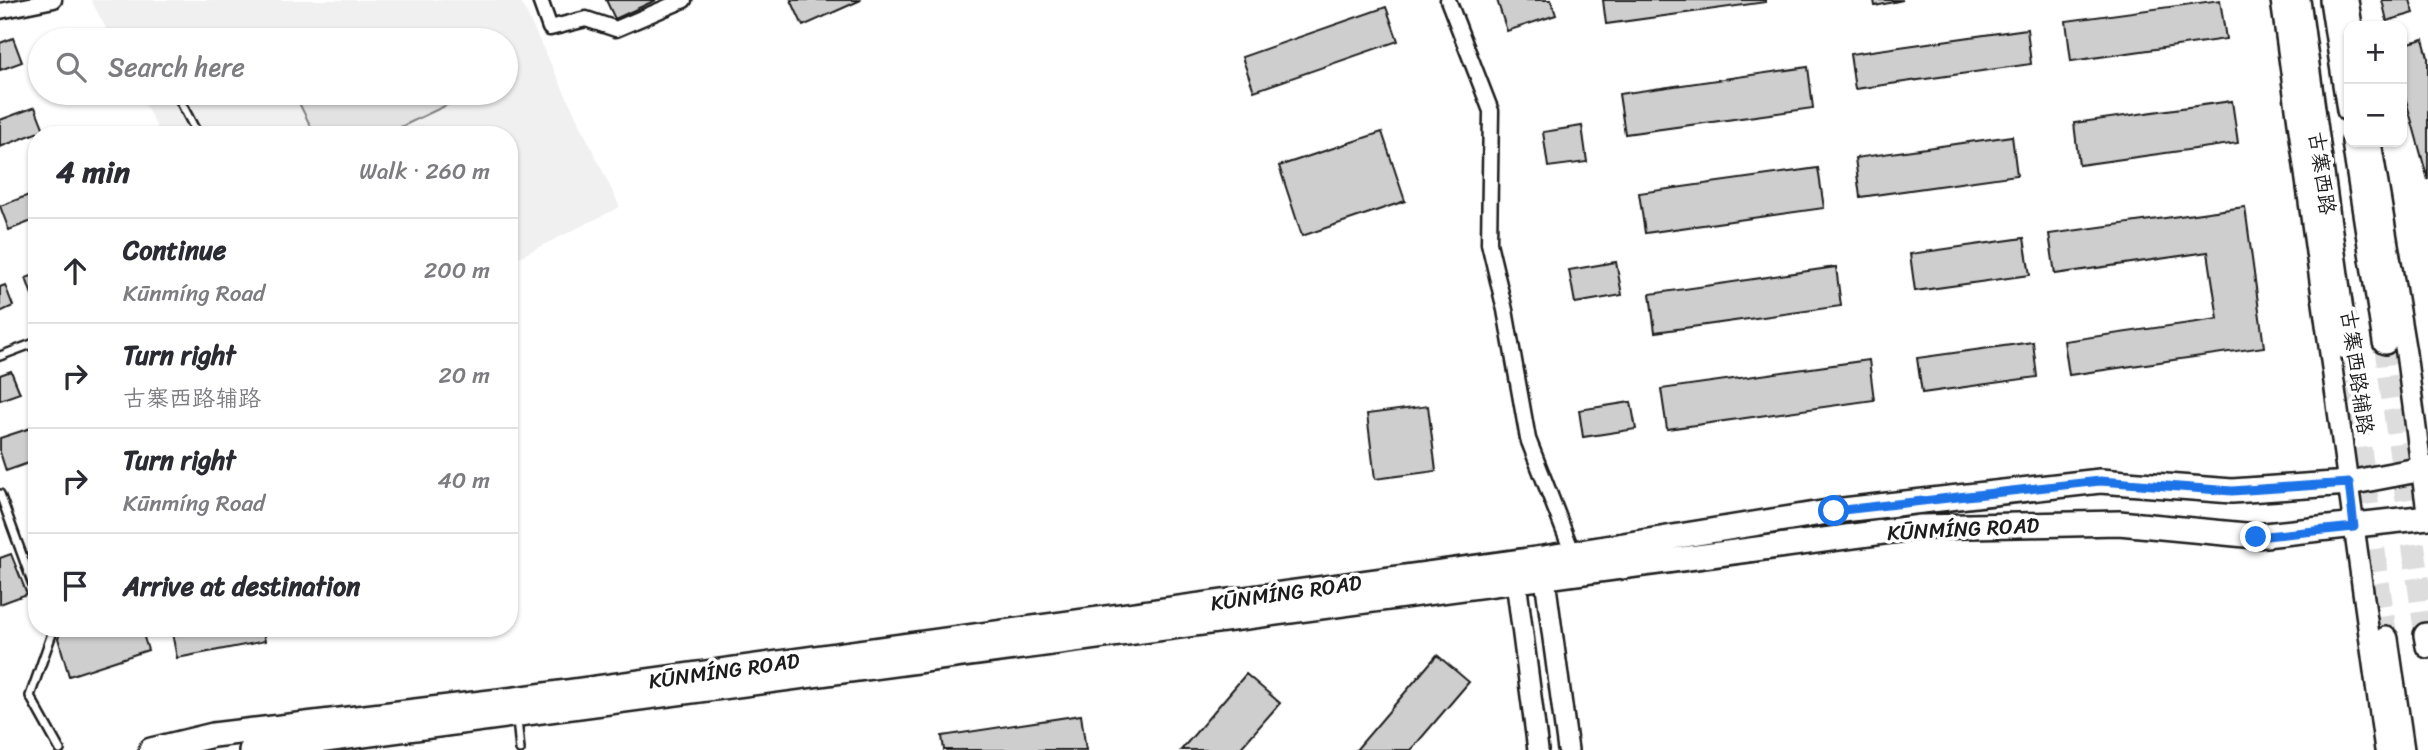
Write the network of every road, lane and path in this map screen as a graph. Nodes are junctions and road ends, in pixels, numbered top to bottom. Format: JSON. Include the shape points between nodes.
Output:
{"nodes":[{"id":1,"x":54,"y":0,"type":"edge"},
{"id":2,"x":540,"y":0,"type":"edge"},
{"id":3,"x":684,"y":0,"type":"edge"},
{"id":4,"x":1448,"y":0,"type":"edge"},
{"id":5,"x":2281,"y":0,"type":"edge"},
{"id":6,"x":2298,"y":0,"type":"edge"},
{"id":7,"x":2332,"y":0,"type":"edge"},
{"id":8,"x":2348,"y":0,"type":"edge"},
{"id":9,"x":0,"y":10,"type":"edge"},
{"id":10,"x":2351,"y":21,"type":"edge"},
{"id":11,"x":2345,"y":84,"type":"edge"},
{"id":12,"x":182,"y":105,"type":"edge"},
{"id":13,"x":193,"y":126,"type":"edge"},
{"id":14,"x":2355,"y":147,"type":"edge"},
{"id":15,"x":2372,"y":147,"type":"edge"},
{"id":16,"x":2385,"y":342,"type":"tunnel mouth"},
{"id":17,"x":28,"y":345,"type":"edge"},
{"id":18,"x":2346,"y":347,"type":"tunnel mouth"},
{"id":19,"x":0,"y":356,"type":"edge"},
{"id":20,"x":2425,"y":469,"type":"edge"},
{"id":21,"x":2349,"y":483,"type":"junction"},
{"id":22,"x":0,"y":494,"type":"edge"},
{"id":23,"x":2428,"y":518,"type":"edge"},
{"id":24,"x":2354,"y":527,"type":"junction"},
{"id":25,"x":1573,"y":563,"type":"junction"},
{"id":26,"x":1544,"y":567,"type":"junction"},
{"id":27,"x":28,"y":571,"type":"edge"},
{"id":28,"x":1515,"y":571,"type":"junction"},
{"id":29,"x":49,"y":637,"type":"edge"},
{"id":30,"x":2386,"y":639,"type":"tunnel mouth"},
{"id":31,"x":516,"y":707,"type":"junction"},
{"id":32,"x":328,"y":736,"type":"edge"},
{"id":33,"x":60,"y":750,"type":"edge"},
{"id":34,"x":151,"y":750,"type":"edge"},
{"id":35,"x":251,"y":750,"type":"edge"},
{"id":36,"x":520,"y":750,"type":"edge"},
{"id":37,"x":1538,"y":750,"type":"edge"},
{"id":38,"x":1568,"y":750,"type":"edge"},
{"id":39,"x":2385,"y":750,"type":"edge"},
{"id":40,"x":2402,"y":750,"type":"edge"}],
"edges":[{"from":1,"to":9,"type":"street"},
{"from":2,"to":3,"type":"street","via":[[550,28],[586,19],[616,29]]},
{"from":4,"to":25,"type":"street","via":[[1491,111],[1489,243],[1528,439]]},
{"from":5,"to":21,"type":"main road","name":"古寨西路辅路"},
{"from":6,"to":18,"type":"main road","name":"古寨西路"},
{"from":7,"to":11,"type":"main road","name":"古寨西路"},
{"from":8,"to":10,"type":"main road"},
{"from":12,"to":13,"type":"lane"},
{"from":14,"to":16,"type":"main road","name":"古寨西路"},
{"from":15,"to":20,"type":"main road"},
{"from":17,"to":19,"type":"lane"},
{"from":20,"to":21,"type":"main road","name":"KŪNMÍNG ROAD"},
{"from":20,"to":23,"type":"main road"},
{"from":21,"to":24,"type":"main road","name":"古寨西路辅路"},
{"from":21,"to":25,"type":"main road","name":"KŪNMÍNG ROAD","via":[[2232,491],[2100,481],[1834,511]]},
{"from":22,"to":27,"type":"lane"},
{"from":23,"to":24,"type":"main road","name":"KŪNMÍNG ROAD"},
{"from":24,"to":25,"type":"main road","name":"KŪNMÍNG ROAD","via":[[2256,537],[2119,523],[1921,527]]},
{"from":24,"to":39,"type":"main road","name":"古寨西路辅路"},
{"from":25,"to":26,"type":"main road","name":"KŪNMÍNG ROAD"},
{"from":26,"to":28,"type":"main road","name":"KŪNMÍNG ROAD"},
{"from":26,"to":38,"type":"main road"},
{"from":28,"to":31,"type":"main road","name":"KŪNMÍNG ROAD"},
{"from":28,"to":37,"type":"main road"},
{"from":29,"to":33,"type":"lane","via":[[30,696]]},
{"from":30,"to":40,"type":"main road"},
{"from":31,"to":32,"type":"main road","name":"KŪNMÍNG ROAD"},
{"from":31,"to":36,"type":"lane"},
{"from":32,"to":34,"type":"main road","name":"KŪNMÍNG ROAD","via":[[213,735]]},
{"from":32,"to":35,"type":"main road","name":"KŪNMÍNG ROAD"}]}
